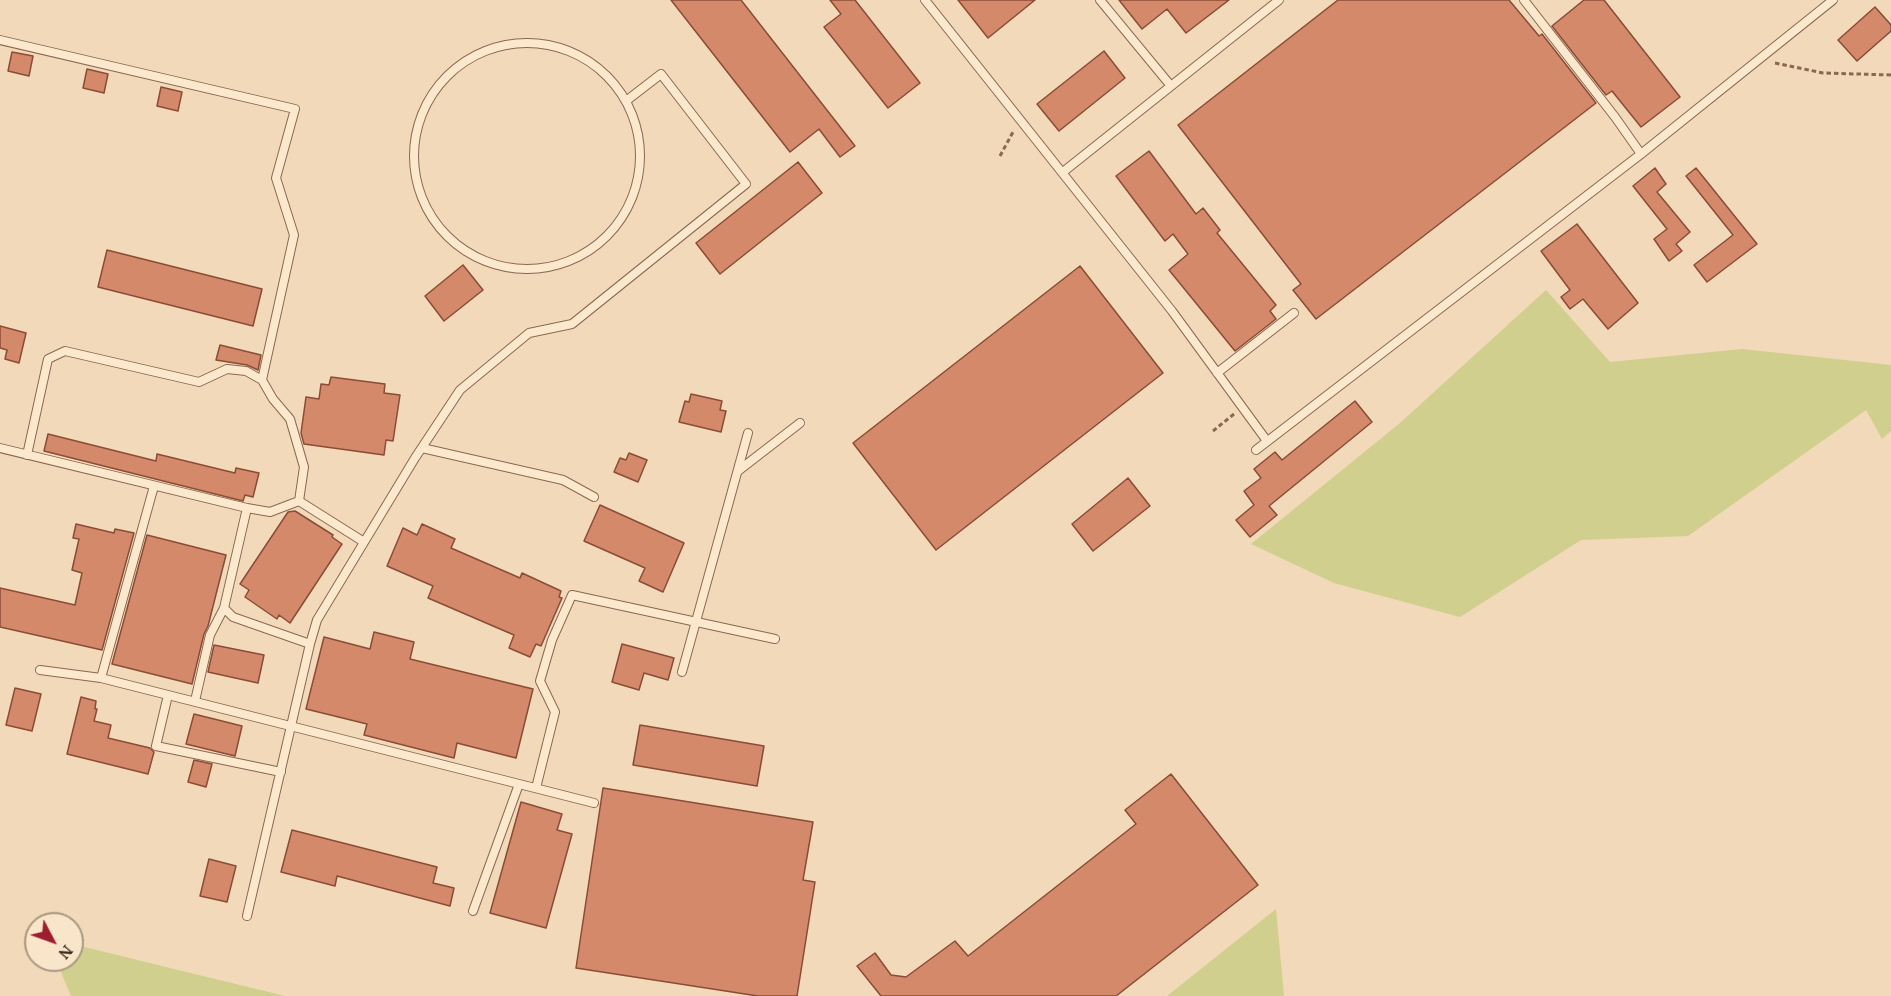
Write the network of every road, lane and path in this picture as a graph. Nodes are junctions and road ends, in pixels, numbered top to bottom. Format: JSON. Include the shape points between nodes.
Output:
{"nodes":[{"id":1,"x":926,"y":0,"type":"edge"},
{"id":2,"x":1100,"y":0,"type":"edge"},
{"id":3,"x":1279,"y":0,"type":"edge"},
{"id":4,"x":1524,"y":0,"type":"edge"},
{"id":5,"x":1833,"y":0,"type":"edge"},
{"id":6,"x":0,"y":39,"type":"edge"},
{"id":7,"x":1758,"y":60,"type":"junction"},
{"id":8,"x":1891,"y":75,"type":"edge"},
{"id":9,"x":1171,"y":86,"type":"junction"},
{"id":10,"x":626,"y":101,"type":"junction"},
{"id":11,"x":1024,"y":123,"type":"junction"},
{"id":12,"x":1641,"y":154,"type":"junction"},
{"id":13,"x":1000,"y":156,"type":"dead end"},
{"id":14,"x":1063,"y":172,"type":"junction"},
{"id":15,"x":1294,"y":313,"type":"dead end"},
{"id":16,"x":1217,"y":373,"type":"junction"},
{"id":17,"x":262,"y":380,"type":"junction"},
{"id":18,"x":1243,"y":408,"type":"junction"},
{"id":19,"x":800,"y":423,"type":"dead end"},
{"id":20,"x":1213,"y":431,"type":"dead end"},
{"id":21,"x":748,"y":433,"type":"dead end"},
{"id":22,"x":1267,"y":441,"type":"junction"},
{"id":23,"x":0,"y":448,"type":"edge"},
{"id":24,"x":422,"y":448,"type":"junction"},
{"id":25,"x":1256,"y":450,"type":"dead end"},
{"id":26,"x":27,"y":454,"type":"junction"},
{"id":27,"x":738,"y":471,"type":"junction"},
{"id":28,"x":154,"y":486,"type":"junction"},
{"id":29,"x":594,"y":497,"type":"dead end"},
{"id":30,"x":299,"y":501,"type":"junction"},
{"id":31,"x":247,"y":508,"type":"junction"},
{"id":32,"x":364,"y":542,"type":"junction"},
{"id":33,"x":224,"y":608,"type":"junction"},
{"id":34,"x":696,"y":622,"type":"junction"},
{"id":35,"x":775,"y":639,"type":"dead end"},
{"id":36,"x":310,"y":644,"type":"junction"},
{"id":37,"x":40,"y":670,"type":"dead end"},
{"id":38,"x":682,"y":672,"type":"dead end"},
{"id":39,"x":101,"y":678,"type":"junction"},
{"id":40,"x":168,"y":695,"type":"junction"},
{"id":41,"x":195,"y":701,"type":"junction"},
{"id":42,"x":291,"y":726,"type":"junction"},
{"id":43,"x":281,"y":772,"type":"junction"},
{"id":44,"x":519,"y":784,"type":"junction"},
{"id":45,"x":536,"y":788,"type":"junction"},
{"id":46,"x":594,"y":803,"type":"dead end"},
{"id":47,"x":473,"y":911,"type":"dead end"},
{"id":48,"x":247,"y":916,"type":"dead end"}],
"edges":[{"from":1,"to":11,"type":"lane"},
{"from":2,"to":9,"type":"lane"},
{"from":3,"to":9,"type":"lane"},
{"from":4,"to":12,"type":"lane"},
{"from":5,"to":7,"type":"lane"},
{"from":6,"to":17,"type":"lane","via":[[295,109],[276,178],[294,235]]},
{"from":7,"to":8,"type":"path","via":[[1823,73]]},
{"from":7,"to":12,"type":"lane"},
{"from":9,"to":14,"type":"lane"},
{"from":10,"to":10,"type":"lane","via":[[592,63],[562,48],[529,42],[480,53],[440,83],[422,112],[414,162],[428,211],[461,248],[491,263],[542,268],[574,258],[614,228],[637,183],[638,132]]},
{"from":10,"to":24,"type":"lane","via":[[661,74],[746,184],[572,324],[529,333],[460,390]]},
{"from":11,"to":13,"type":"path","via":[[1011,133]]},
{"from":11,"to":14,"type":"lane"},
{"from":12,"to":22,"type":"lane"},
{"from":14,"to":16,"type":"lane"},
{"from":15,"to":16,"type":"lane"},
{"from":16,"to":18,"type":"lane"},
{"from":17,"to":26,"type":"lane","via":[[246,371],[227,369],[198,382],[65,351],[48,359]]},
{"from":17,"to":30,"type":"lane","via":[[290,419],[304,467]]},
{"from":18,"to":20,"type":"path"},
{"from":18,"to":22,"type":"lane"},
{"from":19,"to":27,"type":"lane"},
{"from":21,"to":27,"type":"lane"},
{"from":22,"to":25,"type":"lane"},
{"from":23,"to":26,"type":"lane"},
{"from":24,"to":29,"type":"lane","via":[[563,480]]},
{"from":24,"to":32,"type":"lane"},
{"from":26,"to":28,"type":"lane"},
{"from":27,"to":34,"type":"lane"},
{"from":28,"to":31,"type":"lane"},
{"from":28,"to":39,"type":"lane"},
{"from":30,"to":31,"type":"lane","via":[[270,512]]},
{"from":30,"to":32,"type":"lane"},
{"from":31,"to":33,"type":"lane"},
{"from":32,"to":36,"type":"lane","via":[[317,620]]},
{"from":33,"to":36,"type":"lane","via":[[233,617]]},
{"from":33,"to":41,"type":"lane","via":[[210,635]]},
{"from":34,"to":35,"type":"lane"},
{"from":34,"to":38,"type":"lane"},
{"from":34,"to":45,"type":"lane","via":[[572,595],[552,640],[540,681],[555,712]]},
{"from":36,"to":42,"type":"lane"},
{"from":37,"to":39,"type":"lane"},
{"from":39,"to":40,"type":"lane"},
{"from":40,"to":41,"type":"lane"},
{"from":40,"to":43,"type":"lane","via":[[156,746]]},
{"from":41,"to":42,"type":"lane"},
{"from":42,"to":43,"type":"lane"},
{"from":42,"to":44,"type":"lane"},
{"from":43,"to":48,"type":"lane"},
{"from":44,"to":45,"type":"lane"},
{"from":44,"to":47,"type":"lane"},
{"from":45,"to":46,"type":"lane"}]}
